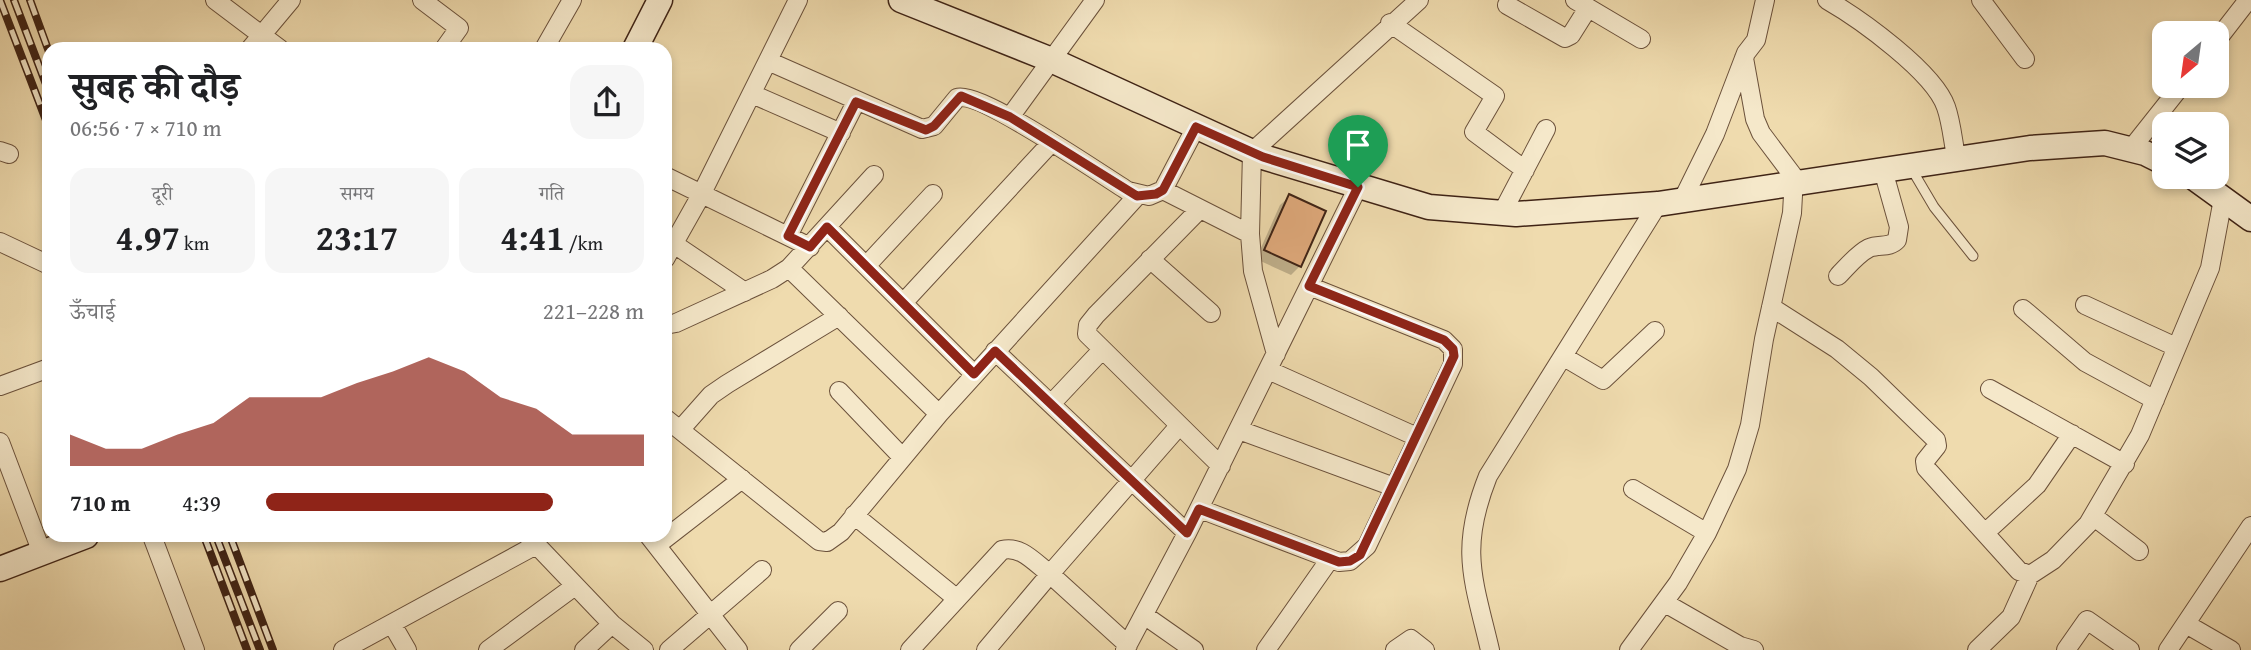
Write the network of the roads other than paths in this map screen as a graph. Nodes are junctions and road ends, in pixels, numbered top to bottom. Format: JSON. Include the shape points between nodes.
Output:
{"nodes":[{"id":1,"x":215,"y":0,"type":"edge"},
{"id":2,"x":291,"y":0,"type":"edge"},
{"id":3,"x":422,"y":0,"type":"edge"},
{"id":4,"x":572,"y":0,"type":"edge"},
{"id":5,"x":660,"y":0,"type":"edge"},
{"id":6,"x":798,"y":0,"type":"edge"},
{"id":7,"x":901,"y":0,"type":"edge"},
{"id":8,"x":1095,"y":0,"type":"edge"},
{"id":9,"x":1419,"y":0,"type":"edge"},
{"id":10,"x":1765,"y":0,"type":"edge"},
{"id":11,"x":1827,"y":0,"type":"edge"},
{"id":12,"x":1980,"y":0,"type":"edge"},
{"id":13,"x":2248,"y":0,"type":"edge"},
{"id":14,"x":1507,"y":5,"type":"dead end"},
{"id":15,"x":1589,"y":5,"type":"edge"},
{"id":16,"x":1390,"y":23,"type":"junction"},
{"id":17,"x":2230,"y":23,"type":"edge"},
{"id":18,"x":263,"y":36,"type":"junction"},
{"id":19,"x":1641,"y":40,"type":"dead end"},
{"id":20,"x":257,"y":42,"type":"edge"},
{"id":21,"x":271,"y":42,"type":"edge"},
{"id":22,"x":449,"y":42,"type":"edge"},
{"id":23,"x":548,"y":42,"type":"edge"},
{"id":24,"x":639,"y":42,"type":"edge"},
{"id":25,"x":1744,"y":58,"type":"junction"},
{"id":26,"x":1049,"y":59,"type":"junction"},
{"id":27,"x":2025,"y":59,"type":"dead end"},
{"id":28,"x":768,"y":61,"type":"junction"},
{"id":29,"x":752,"y":94,"type":"junction"},
{"id":30,"x":2171,"y":98,"type":"edge"},
{"id":31,"x":856,"y":102,"type":"junction"},
{"id":32,"x":1010,"y":117,"type":"junction"},
{"id":33,"x":1196,"y":127,"type":"junction"},
{"id":34,"x":1546,"y":129,"type":"dead end"},
{"id":35,"x":841,"y":132,"type":"junction"},
{"id":36,"x":1051,"y":143,"type":"junction"},
{"id":37,"x":2131,"y":149,"type":"junction"},
{"id":38,"x":1252,"y":152,"type":"junction"},
{"id":39,"x":2152,"y":158,"type":"edge"},
{"id":40,"x":1956,"y":161,"type":"junction"},
{"id":41,"x":1910,"y":166,"type":"junction"},
{"id":42,"x":1525,"y":170,"type":"junction"},
{"id":43,"x":1883,"y":170,"type":"junction"},
{"id":44,"x":874,"y":175,"type":"dead end"},
{"id":45,"x":672,"y":180,"type":"edge"},
{"id":46,"x":1795,"y":185,"type":"junction"},
{"id":47,"x":1358,"y":187,"type":"junction"},
{"id":48,"x":2209,"y":189,"type":"edge"},
{"id":49,"x":1163,"y":190,"type":"junction"},
{"id":50,"x":933,"y":194,"type":"dead end"},
{"id":51,"x":701,"y":195,"type":"junction"},
{"id":52,"x":1137,"y":196,"type":"junction"},
{"id":53,"x":2223,"y":199,"type":"junction"},
{"id":54,"x":1670,"y":203,"type":"junction"},
{"id":55,"x":1199,"y":209,"type":"junction"},
{"id":56,"x":1502,"y":213,"type":"junction"},
{"id":57,"x":2251,"y":219,"type":"edge"},
{"id":58,"x":827,"y":227,"type":"junction"},
{"id":59,"x":1250,"y":234,"type":"junction"},
{"id":60,"x":788,"y":236,"type":"junction"},
{"id":61,"x":672,"y":241,"type":"edge"},
{"id":62,"x":0,"y":242,"type":"edge"},
{"id":63,"x":810,"y":247,"type":"junction"},
{"id":64,"x":672,"y":249,"type":"edge"},
{"id":65,"x":1973,"y":256,"type":"dead end"},
{"id":66,"x":1150,"y":259,"type":"junction"},
{"id":67,"x":42,"y":262,"type":"edge"},
{"id":68,"x":866,"y":266,"type":"junction"},
{"id":69,"x":789,"y":268,"type":"junction"},
{"id":70,"x":1838,"y":276,"type":"dead end"},
{"id":71,"x":1309,"y":286,"type":"junction"},
{"id":72,"x":745,"y":292,"type":"junction"},
{"id":73,"x":903,"y":303,"type":"junction"},
{"id":74,"x":2085,"y":305,"type":"dead end"},
{"id":75,"x":1771,"y":307,"type":"junction"},
{"id":76,"x":2022,"y":309,"type":"dead end"},
{"id":77,"x":1211,"y":313,"type":"dead end"},
{"id":78,"x":839,"y":316,"type":"junction"},
{"id":79,"x":672,"y":324,"type":"edge"},
{"id":80,"x":1655,"y":331,"type":"dead end"},
{"id":81,"x":2176,"y":347,"type":"junction"},
{"id":82,"x":995,"y":351,"type":"junction"},
{"id":83,"x":1101,"y":351,"type":"junction"},
{"id":84,"x":1564,"y":357,"type":"junction"},
{"id":85,"x":1272,"y":362,"type":"junction"},
{"id":86,"x":42,"y":371,"type":"edge"},
{"id":87,"x":974,"y":374,"type":"junction"},
{"id":88,"x":0,"y":386,"type":"edge"},
{"id":89,"x":1990,"y":389,"type":"dead end"},
{"id":90,"x":839,"y":391,"type":"dead end"},
{"id":91,"x":2155,"y":400,"type":"junction"},
{"id":92,"x":1051,"y":404,"type":"junction"},
{"id":93,"x":939,"y":414,"type":"junction"},
{"id":94,"x":672,"y":424,"type":"edge"},
{"id":95,"x":1179,"y":426,"type":"junction"},
{"id":96,"x":680,"y":430,"type":"junction"},
{"id":97,"x":1238,"y":430,"type":"junction"},
{"id":98,"x":2072,"y":434,"type":"junction"},
{"id":99,"x":1417,"y":437,"type":"junction"},
{"id":100,"x":0,"y":442,"type":"edge"},
{"id":101,"x":902,"y":457,"type":"junction"},
{"id":102,"x":2125,"y":464,"type":"junction"},
{"id":103,"x":1221,"y":466,"type":"junction"},
{"id":104,"x":741,"y":479,"type":"junction"},
{"id":105,"x":1132,"y":480,"type":"junction"},
{"id":106,"x":1394,"y":487,"type":"junction"},
{"id":107,"x":1633,"y":489,"type":"dead end"},
{"id":108,"x":1199,"y":509,"type":"junction"},
{"id":109,"x":854,"y":515,"type":"junction"},
{"id":110,"x":2093,"y":516,"type":"junction"},
{"id":111,"x":2251,"y":526,"type":"edge"},
{"id":112,"x":672,"y":527,"type":"edge"},
{"id":113,"x":1986,"y":532,"type":"junction"},
{"id":114,"x":1187,"y":533,"type":"junction"},
{"id":115,"x":1707,"y":533,"type":"junction"},
{"id":116,"x":70,"y":542,"type":"edge"},
{"id":117,"x":154,"y":542,"type":"edge"},
{"id":118,"x":529,"y":542,"type":"edge"},
{"id":119,"x":534,"y":542,"type":"edge"},
{"id":120,"x":655,"y":542,"type":"edge"},
{"id":121,"x":2139,"y":551,"type":"dead end"},
{"id":122,"x":42,"y":553,"type":"junction"},
{"id":123,"x":1330,"y":559,"type":"junction"},
{"id":124,"x":0,"y":569,"type":"edge"},
{"id":125,"x":762,"y":570,"type":"dead end"},
{"id":126,"x":1050,"y":574,"type":"junction"},
{"id":127,"x":2029,"y":575,"type":"junction"},
{"id":128,"x":575,"y":586,"type":"junction"},
{"id":129,"x":956,"y":598,"type":"junction"},
{"id":130,"x":1665,"y":603,"type":"junction"},
{"id":131,"x":838,"y":611,"type":"dead end"},
{"id":132,"x":710,"y":615,"type":"junction"},
{"id":133,"x":1144,"y":615,"type":"junction"},
{"id":134,"x":611,"y":624,"type":"junction"},
{"id":135,"x":2186,"y":624,"type":"junction"},
{"id":136,"x":391,"y":625,"type":"junction"},
{"id":137,"x":1126,"y":648,"type":"edge"},
{"id":138,"x":1484,"y":648,"type":"edge"},
{"id":139,"x":195,"y":650,"type":"edge"},
{"id":140,"x":344,"y":650,"type":"edge"},
{"id":141,"x":407,"y":650,"type":"edge"},
{"id":142,"x":488,"y":650,"type":"edge"},
{"id":143,"x":584,"y":650,"type":"edge"},
{"id":144,"x":644,"y":650,"type":"edge"},
{"id":145,"x":669,"y":650,"type":"edge"},
{"id":146,"x":738,"y":650,"type":"edge"},
{"id":147,"x":799,"y":650,"type":"edge"},
{"id":148,"x":910,"y":650,"type":"edge"},
{"id":149,"x":986,"y":650,"type":"edge"},
{"id":150,"x":1194,"y":650,"type":"edge"},
{"id":151,"x":1266,"y":650,"type":"edge"},
{"id":152,"x":1395,"y":650,"type":"edge"},
{"id":153,"x":1424,"y":650,"type":"edge"},
{"id":154,"x":1629,"y":650,"type":"edge"},
{"id":155,"x":1754,"y":650,"type":"edge"},
{"id":156,"x":1977,"y":650,"type":"edge"},
{"id":157,"x":2066,"y":650,"type":"edge"},
{"id":158,"x":2130,"y":650,"type":"edge"},
{"id":159,"x":2168,"y":650,"type":"edge"},
{"id":160,"x":2231,"y":650,"type":"edge"}],
"edges":[{"from":1,"to":18,"type":"street"},
{"from":2,"to":18,"type":"street"},
{"from":3,"to":22,"type":"street","via":[[459,27]]},
{"from":4,"to":23,"type":"street"},
{"from":5,"to":24,"type":"main road"},
{"from":6,"to":28,"type":"street"},
{"from":7,"to":26,"type":"main road"},
{"from":8,"to":26,"type":"street"},
{"from":9,"to":16,"type":"street"},
{"from":10,"to":25,"type":"street","via":[[1756,40]]},
{"from":11,"to":40,"type":"street","via":[[1872,30],[1933,83],[1947,108]]},
{"from":12,"to":27,"type":"street"},
{"from":13,"to":17,"type":"street"},
{"from":14,"to":15,"type":"street","via":[[1565,38]]},
{"from":15,"to":19,"type":"street"},
{"from":16,"to":38,"type":"street"},
{"from":16,"to":42,"type":"street","via":[[1495,96],[1474,132]]},
{"from":18,"to":20,"type":"street"},
{"from":18,"to":21,"type":"street"},
{"from":25,"to":46,"type":"street","via":[[1755,119],[1791,169]]},
{"from":25,"to":54,"type":"street","via":[[1715,134]]},
{"from":26,"to":32,"type":"street"},
{"from":26,"to":33,"type":"main road"},
{"from":28,"to":29,"type":"street"},
{"from":28,"to":31,"type":"street"},
{"from":29,"to":35,"type":"street"},
{"from":29,"to":51,"type":"street"},
{"from":30,"to":37,"type":"street"},
{"from":31,"to":32,"type":"street","via":[[926,130],[961,96]]},
{"from":31,"to":35,"type":"street"},
{"from":32,"to":36,"type":"street"},
{"from":33,"to":38,"type":"main road"},
{"from":33,"to":49,"type":"street"},
{"from":34,"to":42,"type":"street"},
{"from":35,"to":60,"type":"street"},
{"from":36,"to":52,"type":"street"},
{"from":36,"to":73,"type":"street"},
{"from":37,"to":39,"type":"main road"},
{"from":37,"to":40,"type":"main road","via":[[2105,143],[2030,148]]},
{"from":38,"to":47,"type":"main road"},
{"from":38,"to":59,"type":"street"},
{"from":40,"to":41,"type":"main road"},
{"from":41,"to":43,"type":"main road"},
{"from":41,"to":65,"type":"lane","via":[[1934,207]]},
{"from":42,"to":56,"type":"street"},
{"from":43,"to":46,"type":"main road"},
{"from":43,"to":70,"type":"street","via":[[1899,227],[1897,240],[1864,251]]},
{"from":44,"to":58,"type":"street"},
{"from":45,"to":51,"type":"street"},
{"from":46,"to":54,"type":"main road"},
{"from":46,"to":75,"type":"street"},
{"from":47,"to":56,"type":"main road","via":[[1429,207]]},
{"from":47,"to":71,"type":"street"},
{"from":48,"to":53,"type":"main road"},
{"from":49,"to":52,"type":"street"},
{"from":49,"to":55,"type":"street"},
{"from":50,"to":68,"type":"street"},
{"from":51,"to":60,"type":"street"},
{"from":51,"to":61,"type":"street"},
{"from":52,"to":82,"type":"street"},
{"from":53,"to":57,"type":"main road"},
{"from":53,"to":81,"type":"street","via":[[2210,268]]},
{"from":54,"to":56,"type":"main road"},
{"from":54,"to":84,"type":"street"},
{"from":55,"to":59,"type":"street"},
{"from":55,"to":66,"type":"street"},
{"from":58,"to":63,"type":"street"},
{"from":58,"to":68,"type":"street"},
{"from":59,"to":85,"type":"street"},
{"from":60,"to":63,"type":"street"},
{"from":62,"to":67,"type":"street"},
{"from":63,"to":69,"type":"street"},
{"from":64,"to":72,"type":"street"},
{"from":66,"to":77,"type":"street"},
{"from":66,"to":83,"type":"street","via":[[1088,325],[1087,334]]},
{"from":68,"to":73,"type":"street"},
{"from":69,"to":72,"type":"street"},
{"from":69,"to":78,"type":"street"},
{"from":71,"to":85,"type":"street"},
{"from":71,"to":99,"type":"street","via":[[1444,340],[1453,349],[1452,364]]},
{"from":72,"to":79,"type":"street"},
{"from":73,"to":87,"type":"street"},
{"from":74,"to":81,"type":"street"},
{"from":75,"to":113,"type":"street","via":[[1837,349],[1936,440],[1926,468]]},
{"from":75,"to":115,"type":"street","via":[[1750,425],[1737,469]]},
{"from":76,"to":91,"type":"street","via":[[2085,362]]},
{"from":78,"to":93,"type":"street"},
{"from":78,"to":96,"type":"street","via":[[727,384]]},
{"from":80,"to":84,"type":"street","via":[[1603,380]]},
{"from":81,"to":91,"type":"street"},
{"from":82,"to":87,"type":"street"},
{"from":82,"to":92,"type":"street"},
{"from":83,"to":92,"type":"street"},
{"from":83,"to":95,"type":"street"},
{"from":84,"to":138,"type":"street","via":[[1488,476],[1475,508],[1470,571]]},
{"from":85,"to":97,"type":"street"},
{"from":85,"to":99,"type":"street"},
{"from":86,"to":88,"type":"street"},
{"from":87,"to":93,"type":"street"},
{"from":89,"to":98,"type":"street"},
{"from":90,"to":101,"type":"street"},
{"from":91,"to":102,"type":"street"},
{"from":92,"to":105,"type":"street"},
{"from":93,"to":101,"type":"street"},
{"from":94,"to":96,"type":"street"},
{"from":95,"to":103,"type":"street"},
{"from":95,"to":105,"type":"street"},
{"from":96,"to":104,"type":"street"},
{"from":97,"to":103,"type":"street"},
{"from":97,"to":106,"type":"street"},
{"from":98,"to":102,"type":"street"},
{"from":98,"to":113,"type":"street","via":[[2037,485]]},
{"from":99,"to":106,"type":"street"},
{"from":100,"to":122,"type":"street"},
{"from":101,"to":109,"type":"street"},
{"from":102,"to":110,"type":"street"},
{"from":103,"to":108,"type":"street"},
{"from":104,"to":109,"type":"street","via":[[819,541],[834,539]]},
{"from":104,"to":112,"type":"street"},
{"from":105,"to":114,"type":"street"},
{"from":105,"to":126,"type":"street"},
{"from":106,"to":123,"type":"street","via":[[1360,555],[1350,561]]},
{"from":107,"to":115,"type":"street"},
{"from":108,"to":114,"type":"street"},
{"from":108,"to":123,"type":"street"},
{"from":109,"to":129,"type":"street"},
{"from":110,"to":121,"type":"street"},
{"from":110,"to":127,"type":"street","via":[[2061,552]]},
{"from":111,"to":135,"type":"street"},
{"from":113,"to":127,"type":"street","via":[[2019,571]]},
{"from":114,"to":133,"type":"street"},
{"from":115,"to":130,"type":"street"},
{"from":116,"to":122,"type":"main road"},
{"from":117,"to":139,"type":"street"},
{"from":118,"to":136,"type":"street"},
{"from":119,"to":128,"type":"street"},
{"from":120,"to":132,"type":"street"},
{"from":122,"to":124,"type":"main road"},
{"from":123,"to":151,"type":"street"},
{"from":125,"to":132,"type":"street"},
{"from":126,"to":129,"type":"street","via":[[1012,547],[995,555]]},
{"from":126,"to":137,"type":"street"},
{"from":126,"to":149,"type":"street"},
{"from":127,"to":156,"type":"street","via":[[2011,617]]},
{"from":128,"to":134,"type":"street"},
{"from":128,"to":142,"type":"street"},
{"from":129,"to":148,"type":"street"},
{"from":130,"to":154,"type":"street"},
{"from":130,"to":155,"type":"street"},
{"from":131,"to":147,"type":"street"},
{"from":132,"to":145,"type":"street"},
{"from":132,"to":146,"type":"street"},
{"from":133,"to":137,"type":"street"},
{"from":133,"to":150,"type":"street"},
{"from":134,"to":143,"type":"street"},
{"from":134,"to":144,"type":"street"},
{"from":135,"to":159,"type":"street"},
{"from":135,"to":160,"type":"street"},
{"from":136,"to":140,"type":"street"},
{"from":136,"to":141,"type":"street"},
{"from":152,"to":153,"type":"street","via":[[1411,639]]},
{"from":157,"to":158,"type":"street","via":[[2087,620]]}]}
